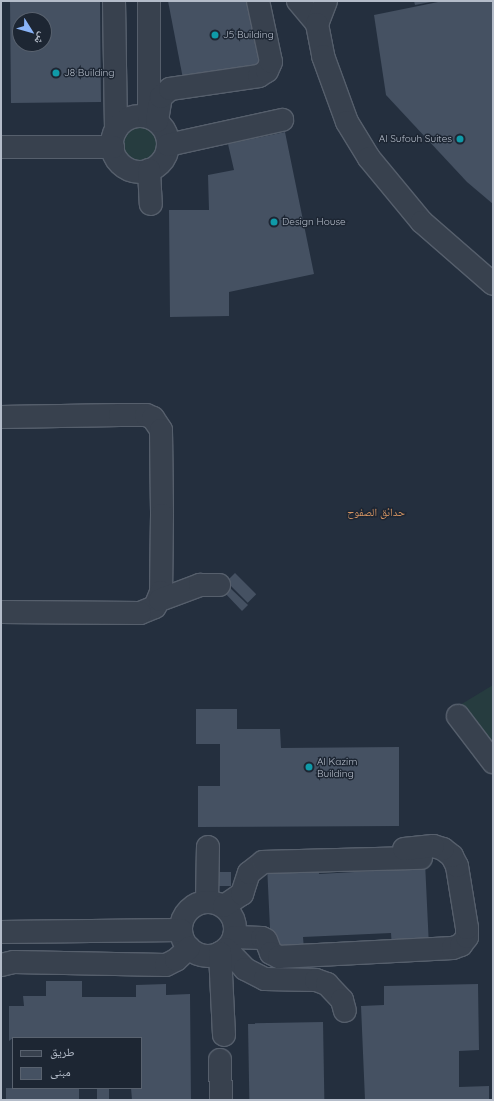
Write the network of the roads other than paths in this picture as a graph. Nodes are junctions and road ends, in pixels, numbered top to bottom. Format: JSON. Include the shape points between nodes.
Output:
{"nodes":[{"id":1,"x":114,"y":1,"type":"edge"},
{"id":2,"x":149,"y":1,"type":"edge"},
{"id":3,"x":258,"y":1,"type":"edge"},
{"id":4,"x":298,"y":1,"type":"edge"},
{"id":5,"x":327,"y":2,"type":"edge"},
{"id":6,"x":317,"y":24,"type":"junction"},
{"id":7,"x":160,"y":90,"type":"junction"},
{"id":8,"x":153,"y":119,"type":"junction"},
{"id":9,"x":282,"y":120,"type":"dead end"},
{"id":10,"x":114,"y":138,"type":"junction"},
{"id":11,"x":168,"y":145,"type":"junction"},
{"id":12,"x":1,"y":147,"type":"edge"},
{"id":13,"x":149,"y":170,"type":"junction"},
{"id":14,"x":151,"y":204,"type":"dead end"},
{"id":15,"x":493,"y":284,"type":"edge"},
{"id":16,"x":1,"y":417,"type":"edge"},
{"id":17,"x":219,"y":585,"type":"dead end"},
{"id":18,"x":160,"y":600,"type":"junction"},
{"id":19,"x":1,"y":612,"type":"edge"},
{"id":20,"x":458,"y":716,"type":"dead end"},
{"id":21,"x":493,"y":762,"type":"edge"},
{"id":22,"x":208,"y":847,"type":"dead end"},
{"id":23,"x":404,"y":849,"type":"dead end"},
{"id":24,"x":215,"y":904,"type":"junction"},
{"id":25,"x":452,"y":909,"type":"dead end"},
{"id":26,"x":1,"y":932,"type":"edge"},
{"id":27,"x":210,"y":945,"type":"junction"},
{"id":28,"x":1,"y":965,"type":"edge"},
{"id":29,"x":340,"y":1011,"type":"dead end"},
{"id":30,"x":218,"y":1034,"type":"dead end"},
{"id":31,"x":214,"y":1071,"type":"dead end"},
{"id":32,"x":221,"y":1100,"type":"edge"}],
"edges":[{"from":1,"to":10,"type":"street"},
{"from":2,"to":7,"type":"street"},
{"from":3,"to":7,"type":"street","via":[[271,62],[267,71],[259,76]]},
{"from":4,"to":6,"type":"street"},
{"from":5,"to":6,"type":"street"},
{"from":6,"to":15,"type":"street","via":[[323,56],[334,89],[347,122],[369,158],[422,222]]},
{"from":7,"to":8,"type":"street","via":[[161,97]]},
{"from":8,"to":10,"type":"street","via":[[131,118]]},
{"from":8,"to":11,"type":"street","via":[[164,128]]},
{"from":9,"to":11,"type":"street"},
{"from":10,"to":12,"type":"street"},
{"from":10,"to":13,"type":"street","via":[[119,162],[126,168],[141,172]]},
{"from":11,"to":13,"type":"street","via":[[163,161]]},
{"from":13,"to":14,"type":"street"},
{"from":16,"to":18,"type":"street","via":[[146,415],[158,424],[162,438]]},
{"from":17,"to":18,"type":"street","via":[[200,585]]},
{"from":18,"to":19,"type":"street","via":[[155,607],[140,613]]},
{"from":20,"to":21,"type":"street"},
{"from":22,"to":24,"type":"street"},
{"from":23,"to":27,"type":"street","via":[[433,846],[443,849],[452,856],[457,866],[467,928],[467,937],[461,945],[452,948],[279,957],[271,954],[266,940],[262,938]]},
{"from":24,"to":25,"type":"street","via":[[242,894],[249,873],[263,862],[428,858],[437,859],[443,865]]},
{"from":24,"to":27,"type":"street","via":[[234,920]]},
{"from":24,"to":27,"type":"street","via":[[191,907],[184,918]]},
{"from":26,"to":27,"type":"street"},
{"from":27,"to":28,"type":"street","via":[[166,965],[14,962]]},
{"from":27,"to":29,"type":"street","via":[[254,975],[276,981],[316,980],[335,991]]},
{"from":27,"to":30,"type":"street"},
{"from":31,"to":32,"type":"street"}]}
